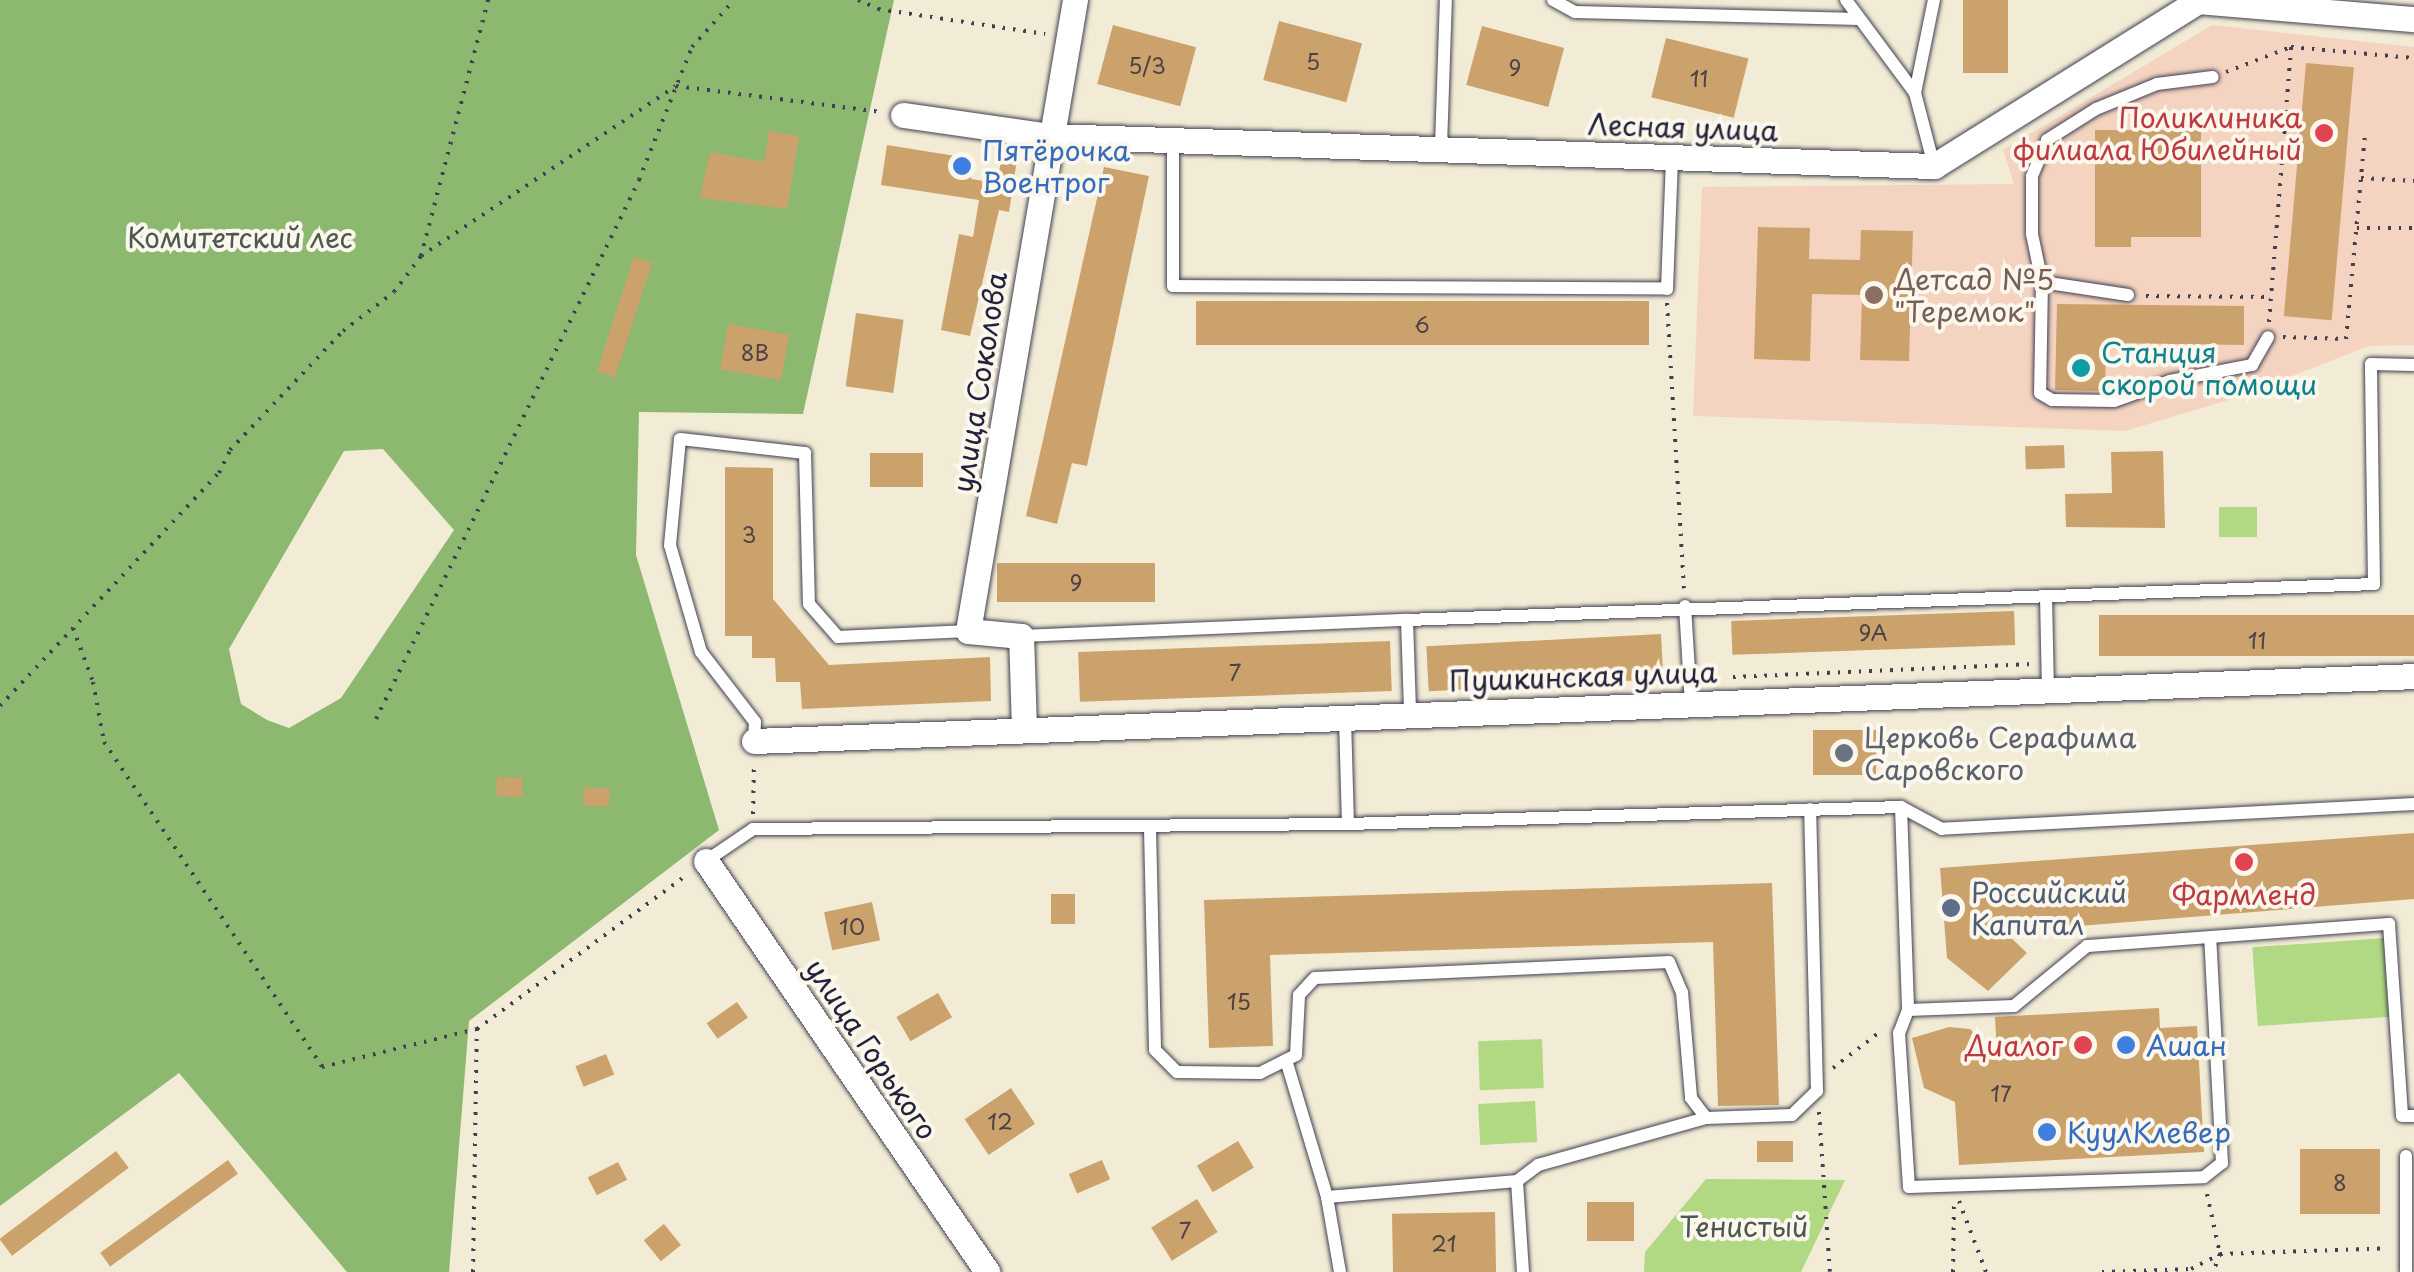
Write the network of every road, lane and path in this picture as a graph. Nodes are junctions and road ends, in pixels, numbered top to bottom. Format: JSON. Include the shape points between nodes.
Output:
{"nodes":[{"id":1,"x":488,"y":0,"type":"edge"},
{"id":2,"x":734,"y":0,"type":"edge"},
{"id":3,"x":858,"y":0,"type":"edge"},
{"id":4,"x":1075,"y":0,"type":"edge"},
{"id":5,"x":1446,"y":0,"type":"edge"},
{"id":6,"x":1553,"y":0,"type":"edge"},
{"id":7,"x":1846,"y":0,"type":"edge"},
{"id":8,"x":1934,"y":0,"type":"edge"},
{"id":9,"x":2198,"y":0,"type":"edge"},
{"id":10,"x":1860,"y":19,"type":"junction"},
{"id":11,"x":2414,"y":20,"type":"edge"},
{"id":12,"x":1068,"y":38,"type":"junction"},
{"id":13,"x":2291,"y":46,"type":"junction"},
{"id":14,"x":2414,"y":58,"type":"edge"},
{"id":15,"x":2213,"y":77,"type":"joint"},
{"id":16,"x":676,"y":86,"type":"junction"},
{"id":17,"x":1915,"y":93,"type":"junction"},
{"id":18,"x":903,"y":115,"type":"joint"},
{"id":19,"x":1051,"y":136,"type":"junction"},
{"id":20,"x":2365,"y":136,"type":"dead end"},
{"id":21,"x":1173,"y":140,"type":"junction"},
{"id":22,"x":1441,"y":147,"type":"junction"},
{"id":23,"x":1672,"y":156,"type":"junction"},
{"id":24,"x":1934,"y":166,"type":"junction"},
{"id":25,"x":2361,"y":178,"type":"junction"},
{"id":26,"x":2414,"y":181,"type":"edge"},
{"id":27,"x":2356,"y":228,"type":"junction"},
{"id":28,"x":2414,"y":228,"type":"edge"},
{"id":29,"x":422,"y":256,"type":"junction"},
{"id":30,"x":2042,"y":282,"type":"junction"},
{"id":31,"x":1666,"y":289,"type":"junction"},
{"id":32,"x":2128,"y":295,"type":"joint"},
{"id":33,"x":2271,"y":297,"type":"junction"},
{"id":34,"x":2268,"y":337,"type":"junction"},
{"id":35,"x":2414,"y":364,"type":"edge"},
{"id":36,"x":2046,"y":596,"type":"junction"},
{"id":37,"x":1685,"y":606,"type":"junction"},
{"id":38,"x":1407,"y":620,"type":"junction"},
{"id":39,"x":73,"y":628,"type":"junction"},
{"id":40,"x":968,"y":631,"type":"junction"},
{"id":41,"x":1021,"y":636,"type":"junction"},
{"id":42,"x":2414,"y":676,"type":"edge"},
{"id":43,"x":2048,"y":688,"type":"junction"},
{"id":44,"x":1691,"y":703,"type":"junction"},
{"id":45,"x":0,"y":706,"type":"edge"},
{"id":46,"x":1410,"y":711,"type":"junction"},
{"id":47,"x":1345,"y":715,"type":"junction"},
{"id":48,"x":376,"y":719,"type":"dead end"},
{"id":49,"x":1024,"y":729,"type":"junction"},
{"id":50,"x":754,"y":742,"type":"junction"},
{"id":51,"x":2414,"y":804,"type":"edge"},
{"id":52,"x":1901,"y":807,"type":"junction"},
{"id":53,"x":1810,"y":809,"type":"junction"},
{"id":54,"x":1348,"y":824,"type":"junction"},
{"id":55,"x":1150,"y":828,"type":"junction"},
{"id":56,"x":754,"y":829,"type":"junction"},
{"id":57,"x":706,"y":861,"type":"junction"},
{"id":58,"x":2210,"y":937,"type":"junction"},
{"id":59,"x":1908,"y":1010,"type":"junction"},
{"id":60,"x":477,"y":1029,"type":"junction"},
{"id":61,"x":1286,"y":1060,"type":"junction"},
{"id":62,"x":1817,"y":1086,"type":"junction"},
{"id":63,"x":2414,"y":1116,"type":"edge"},
{"id":64,"x":1706,"y":1118,"type":"junction"},
{"id":65,"x":2406,"y":1156,"type":"dead end"},
{"id":66,"x":2204,"y":1177,"type":"junction"},
{"id":67,"x":1517,"y":1181,"type":"junction"},
{"id":68,"x":1954,"y":1187,"type":"junction"},
{"id":69,"x":1326,"y":1198,"type":"junction"},
{"id":70,"x":2406,"y":1247,"type":"junction"},
{"id":71,"x":2220,"y":1254,"type":"junction"},
{"id":72,"x":2404,"y":1271,"type":"edge"},
{"id":73,"x":474,"y":1272,"type":"edge"},
{"id":74,"x":987,"y":1272,"type":"edge"},
{"id":75,"x":1340,"y":1272,"type":"edge"},
{"id":76,"x":1523,"y":1272,"type":"edge"},
{"id":77,"x":1830,"y":1272,"type":"edge"},
{"id":78,"x":1953,"y":1272,"type":"edge"},
{"id":79,"x":1986,"y":1272,"type":"edge"},
{"id":80,"x":2102,"y":1272,"type":"edge"},
{"id":81,"x":2213,"y":1272,"type":"edge"}],
"edges":[{"from":1,"to":29,"type":"path"},
{"from":2,"to":16,"type":"path","via":[[692,47]]},
{"from":3,"to":12,"type":"path","via":[[878,9]]},
{"from":4,"to":12,"type":"street","name":"улица Соколова"},
{"from":5,"to":22,"type":"lane"},
{"from":6,"to":10,"type":"lane","via":[[1575,12]]},
{"from":7,"to":10,"type":"lane"},
{"from":8,"to":17,"type":"lane"},
{"from":9,"to":11,"type":"street"},
{"from":9,"to":24,"type":"street"},
{"from":10,"to":17,"type":"lane"},
{"from":12,"to":19,"type":"street","name":"улица Соколова"},
{"from":13,"to":14,"type":"path"},
{"from":13,"to":15,"type":"path"},
{"from":13,"to":33,"type":"path"},
{"from":15,"to":30,"type":"lane","via":[[2157,84],[2096,108],[2047,140],[2032,176],[2032,234]]},
{"from":16,"to":18,"type":"path"},
{"from":16,"to":29,"type":"path"},
{"from":16,"to":48,"type":"path","via":[[639,180],[538,376],[517,438]]},
{"from":17,"to":24,"type":"lane"},
{"from":18,"to":19,"type":"street","name":"Лесная улица"},
{"from":19,"to":21,"type":"street","name":"Лесная улица"},
{"from":19,"to":40,"type":"street","name":"улица Соколова"},
{"from":20,"to":25,"type":"path"},
{"from":21,"to":22,"type":"street","name":"Лесная улица"},
{"from":21,"to":31,"type":"lane","via":[[1173,286]]},
{"from":22,"to":23,"type":"street","name":"Лесная улица"},
{"from":23,"to":24,"type":"street","name":"Лесная улица"},
{"from":23,"to":31,"type":"lane"},
{"from":25,"to":26,"type":"path"},
{"from":25,"to":27,"type":"path"},
{"from":27,"to":28,"type":"path"},
{"from":27,"to":34,"type":"path","via":[[2346,338]]},
{"from":29,"to":39,"type":"path","via":[[230,450],[219,473]]},
{"from":30,"to":32,"type":"lane"},
{"from":30,"to":34,"type":"lane","via":[[2040,393],[2052,400],[2114,401],[2170,381],[2252,365]]},
{"from":31,"to":37,"type":"path"},
{"from":32,"to":33,"type":"path"},
{"from":33,"to":34,"type":"path"},
{"from":35,"to":36,"type":"lane","via":[[2371,364],[2374,584]]},
{"from":36,"to":37,"type":"lane"},
{"from":36,"to":43,"type":"lane"},
{"from":37,"to":38,"type":"lane"},
{"from":37,"to":44,"type":"lane"},
{"from":38,"to":41,"type":"lane"},
{"from":38,"to":46,"type":"lane"},
{"from":39,"to":45,"type":"path"},
{"from":39,"to":60,"type":"path","via":[[93,682],[104,742],[322,1067]]},
{"from":40,"to":41,"type":"street"},
{"from":40,"to":50,"type":"lane","via":[[838,637],[809,604],[805,453],[680,439],[670,545],[702,652],[755,722]]},
{"from":41,"to":49,"type":"street"},
{"from":42,"to":43,"type":"street","name":"Пушкинская улица"},
{"from":43,"to":44,"type":"street","name":"Пушкинская улица"},
{"from":44,"to":46,"type":"street","name":"Пушкинская улица"},
{"from":46,"to":47,"type":"street","name":"Пушкинская улица"},
{"from":47,"to":49,"type":"street","name":"Пушкинская улица"},
{"from":47,"to":54,"type":"lane"},
{"from":49,"to":50,"type":"street","name":"Пушкинская улица"},
{"from":50,"to":56,"type":"path"},
{"from":51,"to":52,"type":"lane","via":[[1942,830]]},
{"from":52,"to":53,"type":"lane"},
{"from":52,"to":59,"type":"lane"},
{"from":53,"to":54,"type":"lane"},
{"from":53,"to":62,"type":"lane"},
{"from":54,"to":55,"type":"lane"},
{"from":55,"to":56,"type":"lane"},
{"from":55,"to":61,"type":"lane","via":[[1156,1050],[1177,1072],[1260,1073]]},
{"from":56,"to":57,"type":"lane"},
{"from":57,"to":60,"type":"path"},
{"from":57,"to":74,"type":"street","name":"улица Горького"},
{"from":58,"to":59,"type":"lane","via":[[2086,946],[2014,1006]]},
{"from":58,"to":63,"type":"lane","via":[[2389,924],[2402,1116]]},
{"from":58,"to":66,"type":"lane","via":[[2222,1162]]},
{"from":59,"to":62,"type":"path"},
{"from":59,"to":68,"type":"lane","via":[[1899,1034],[1909,1187]]},
{"from":60,"to":73,"type":"path"},
{"from":61,"to":64,"type":"lane","via":[[1296,1055],[1298,995],[1314,978],[1670,962],[1682,992],[1691,1098]]},
{"from":61,"to":69,"type":"lane"},
{"from":62,"to":64,"type":"lane","via":[[1792,1115]]},
{"from":62,"to":77,"type":"path"},
{"from":64,"to":67,"type":"lane","via":[[1538,1165]]},
{"from":65,"to":70,"type":"lane"},
{"from":66,"to":68,"type":"lane"},
{"from":66,"to":71,"type":"path"},
{"from":67,"to":69,"type":"lane"},
{"from":67,"to":76,"type":"lane"},
{"from":68,"to":78,"type":"path"},
{"from":68,"to":79,"type":"path"},
{"from":69,"to":75,"type":"lane"},
{"from":70,"to":71,"type":"path"},
{"from":70,"to":72,"type":"lane"},
{"from":71,"to":80,"type":"path","via":[[2191,1268]]},
{"from":71,"to":81,"type":"path"}]}
